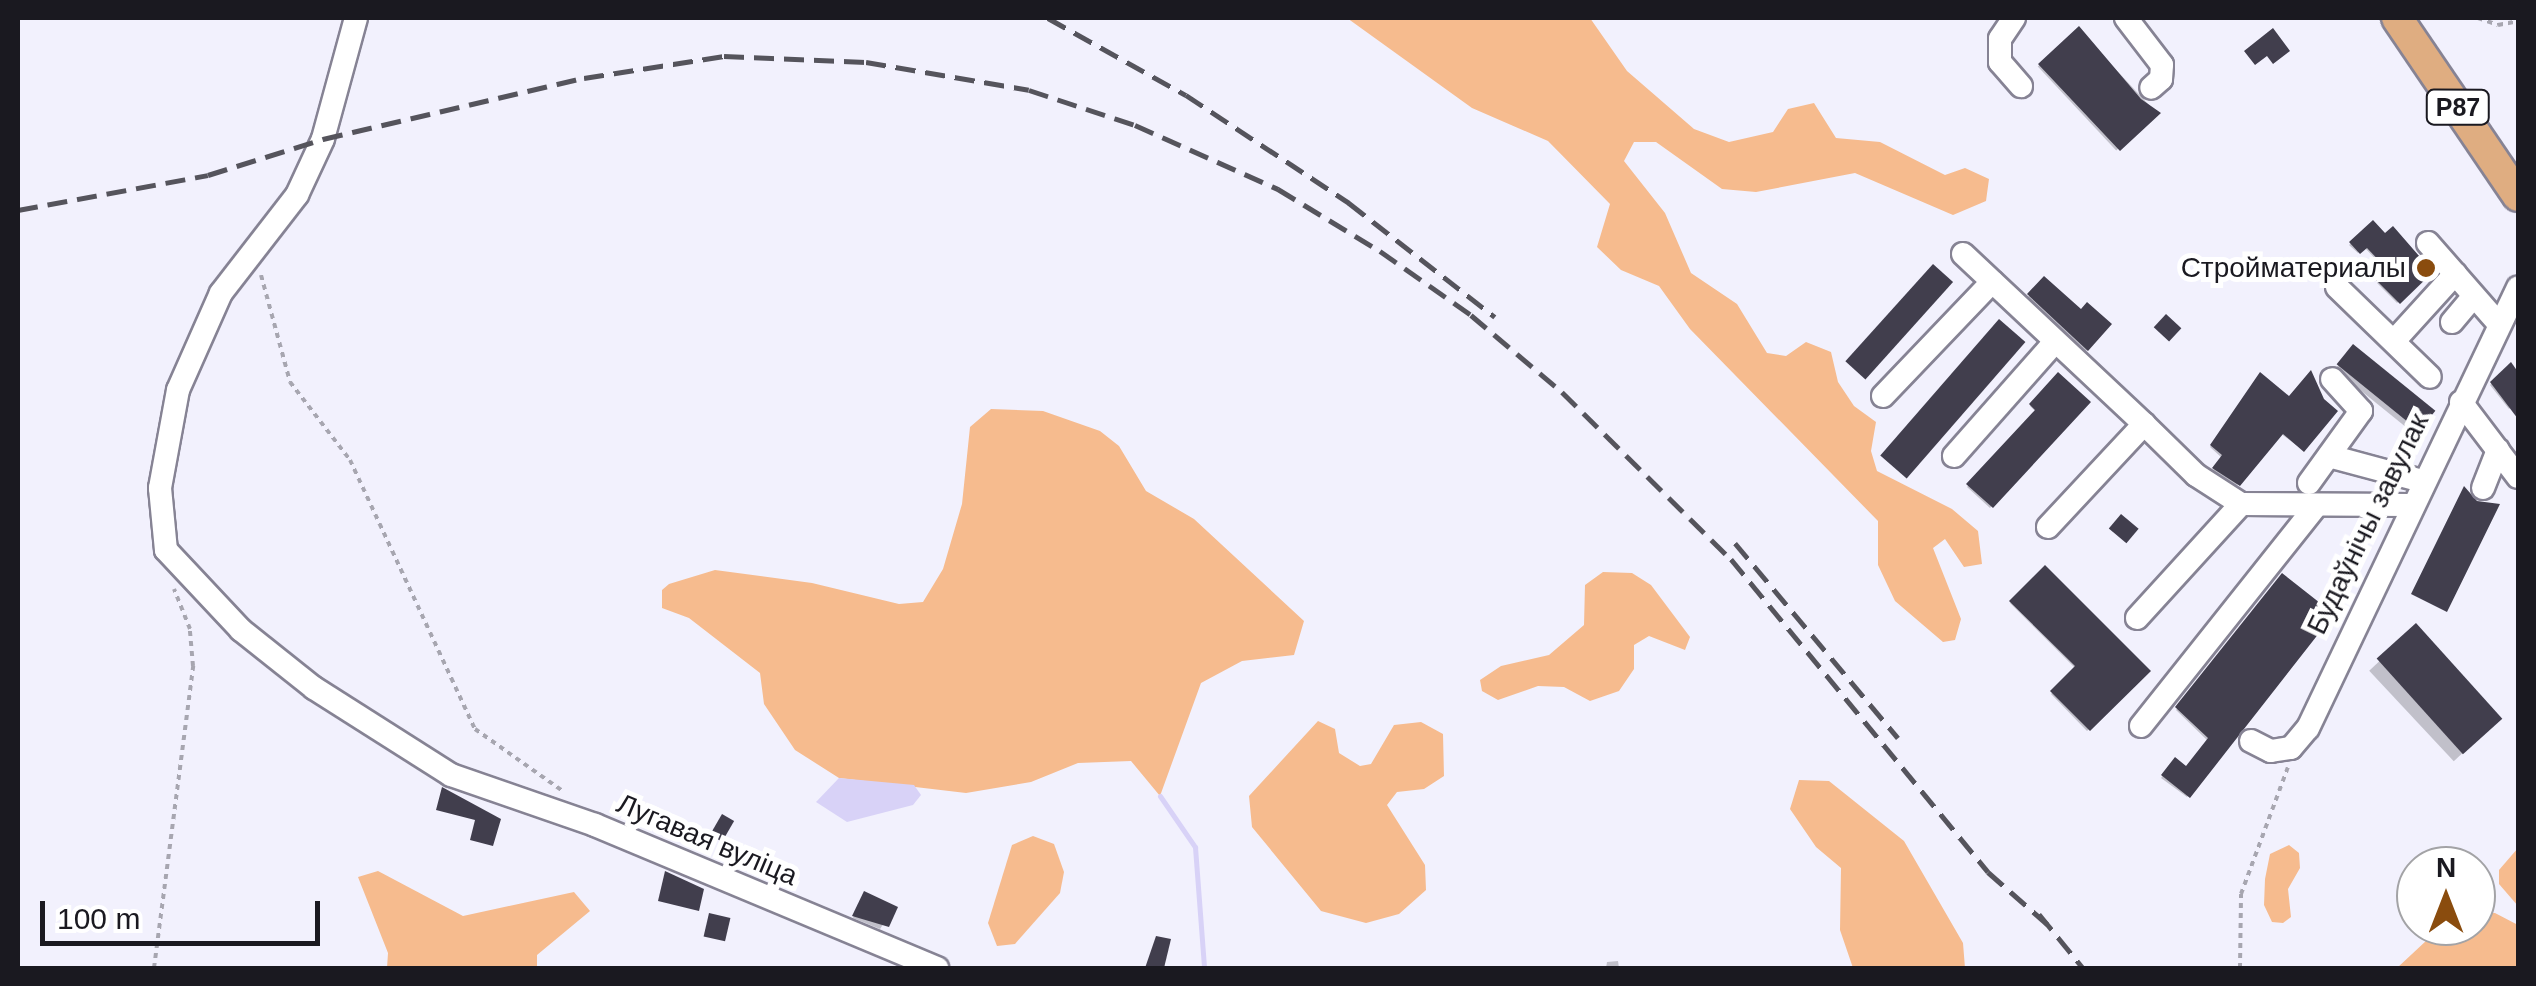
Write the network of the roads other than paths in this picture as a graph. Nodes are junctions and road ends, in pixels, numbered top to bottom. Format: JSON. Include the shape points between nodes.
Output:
{"nodes":[{"id":1,"x":356,"y":18,"type":"edge"},
{"id":2,"x":2014,"y":18,"type":"edge"},
{"id":3,"x":2126,"y":18,"type":"edge"},
{"id":4,"x":2397,"y":18,"type":"edge"},
{"id":5,"x":2021,"y":86,"type":"dead end"},
{"id":6,"x":2151,"y":88,"type":"dead end"},
{"id":7,"x":2518,"y":196,"type":"edge"},
{"id":8,"x":2428,"y":243,"type":"dead end"},
{"id":9,"x":1964,"y":254,"type":"dead end"},
{"id":10,"x":2456,"y":274,"type":"junction"},
{"id":11,"x":1992,"y":282,"type":"junction"},
{"id":12,"x":2337,"y":287,"type":"dead end"},
{"id":13,"x":2518,"y":288,"type":"edge"},
{"id":14,"x":2472,"y":297,"type":"junction"},
{"id":15,"x":2452,"y":322,"type":"dead end"},
{"id":16,"x":2499,"y":324,"type":"junction"},
{"id":17,"x":2394,"y":342,"type":"junction"},
{"id":18,"x":2054,"y":343,"type":"junction"},
{"id":19,"x":2430,"y":377,"type":"dead end"},
{"id":20,"x":2332,"y":379,"type":"dead end"},
{"id":21,"x":1883,"y":396,"type":"dead end"},
{"id":22,"x":2460,"y":402,"type":"junction"},
{"id":23,"x":2144,"y":424,"type":"junction"},
{"id":24,"x":2498,"y":450,"type":"junction"},
{"id":25,"x":1954,"y":456,"type":"dead end"},
{"id":26,"x":2330,"y":456,"type":"junction"},
{"id":27,"x":2518,"y":476,"type":"edge"},
{"id":28,"x":2422,"y":481,"type":"junction"},
{"id":29,"x":2308,"y":484,"type":"dead end"},
{"id":30,"x":2484,"y":488,"type":"dead end"},
{"id":31,"x":2241,"y":504,"type":"junction"},
{"id":32,"x":2410,"y":505,"type":"junction"},
{"id":33,"x":2316,"y":506,"type":"junction"},
{"id":34,"x":2048,"y":527,"type":"dead end"},
{"id":35,"x":2137,"y":618,"type":"dead end"},
{"id":36,"x":2142,"y":726,"type":"dead end"},
{"id":37,"x":2251,"y":741,"type":"dead end"},
{"id":38,"x":908,"y":963,"type":"edge"},
{"id":39,"x":937,"y":968,"type":"edge"}],
"edges":[{"from":1,"to":38,"type":"street","name":"Лугавая вуліца","via":[[323,139],[297,194],[221,292],[178,390],[160,488],[166,550],[240,630],[452,775],[595,824]]},
{"from":2,"to":5,"type":"street","via":[[2000,39],[2000,62]]},
{"from":3,"to":6,"type":"street","via":[[2162,65],[2161,79]]},
{"from":4,"to":7,"type":"main road","number":"Р87"},
{"from":8,"to":10,"type":"street"},
{"from":9,"to":11,"type":"street"},
{"from":10,"to":14,"type":"street"},
{"from":10,"to":17,"type":"street"},
{"from":11,"to":18,"type":"street"},
{"from":11,"to":21,"type":"street"},
{"from":12,"to":17,"type":"street"},
{"from":13,"to":16,"type":"street","name":"Будаўнічы завулак"},
{"from":14,"to":15,"type":"street"},
{"from":14,"to":16,"type":"street"},
{"from":16,"to":22,"type":"street","name":"Будаўнічы завулак"},
{"from":17,"to":19,"type":"street"},
{"from":18,"to":23,"type":"street"},
{"from":18,"to":25,"type":"street"},
{"from":20,"to":26,"type":"street","via":[[2361,411]]},
{"from":22,"to":24,"type":"street"},
{"from":22,"to":28,"type":"street","name":"Будаўнічы завулак"},
{"from":23,"to":31,"type":"street","via":[[2196,475]]},
{"from":23,"to":34,"type":"street"},
{"from":24,"to":27,"type":"street"},
{"from":24,"to":30,"type":"street"},
{"from":26,"to":28,"type":"street"},
{"from":26,"to":29,"type":"street"},
{"from":28,"to":32,"type":"street","name":"Будаўнічы завулак"},
{"from":31,"to":33,"type":"street"},
{"from":31,"to":35,"type":"street"},
{"from":32,"to":33,"type":"street"},
{"from":32,"to":37,"type":"street","name":"Будаўнічы завулак","via":[[2308,728],[2292,748],[2271,751]]},
{"from":33,"to":36,"type":"street"},
{"from":38,"to":39,"type":"street","name":"Лугавая вуліца"}]}
